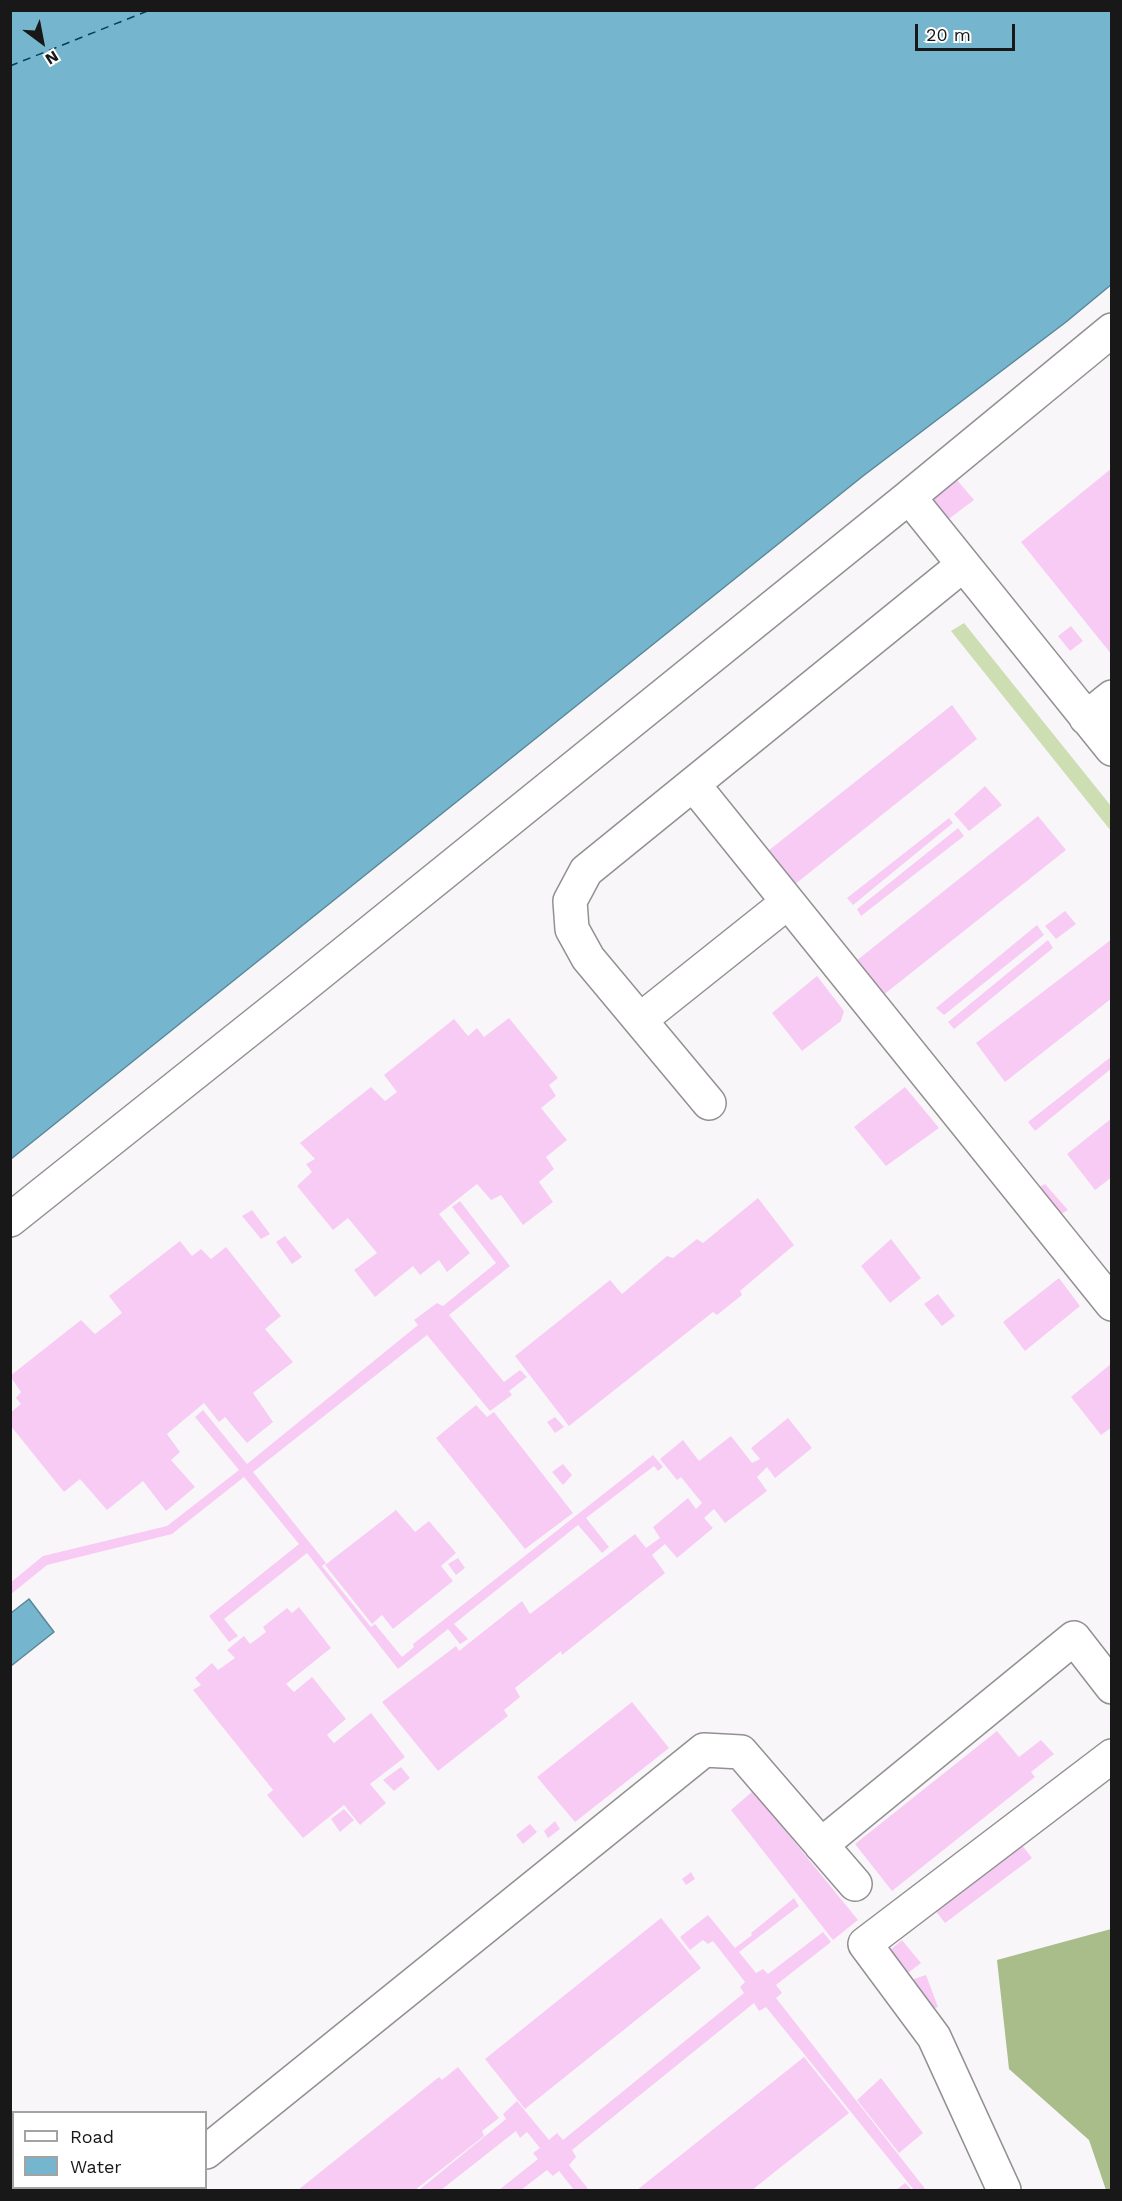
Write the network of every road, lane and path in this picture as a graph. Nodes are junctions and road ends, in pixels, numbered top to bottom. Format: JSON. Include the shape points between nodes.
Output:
{"nodes":[{"id":1,"x":1112,"y":330,"type":"edge"},
{"id":2,"x":909,"y":497,"type":"junction"},
{"id":3,"x":963,"y":565,"type":"junction"},
{"id":4,"x":1112,"y":697,"type":"edge"},
{"id":5,"x":1086,"y":718,"type":"junction"},
{"id":6,"x":1112,"y":749,"type":"edge"},
{"id":7,"x":693,"y":784,"type":"junction"},
{"id":8,"x":788,"y":902,"type":"junction"},
{"id":9,"x":640,"y":1020,"type":"junction"},
{"id":10,"x":709,"y":1103,"type":"dead end"},
{"id":11,"x":10,"y":1220,"type":"edge"},
{"id":12,"x":1112,"y":1304,"type":"edge"},
{"id":13,"x":1112,"y":1687,"type":"edge"},
{"id":14,"x":1112,"y":1756,"type":"edge"},
{"id":15,"x":820,"y":1845,"type":"junction"},
{"id":16,"x":855,"y":1884,"type":"dead end"},
{"id":17,"x":207,"y":2151,"type":"edge"},
{"id":18,"x":1004,"y":2190,"type":"edge"}],
"edges":[{"from":1,"to":2,"type":"street"},
{"from":2,"to":3,"type":"street"},
{"from":2,"to":11,"type":"street"},
{"from":3,"to":5,"type":"street"},
{"from":3,"to":7,"type":"street"},
{"from":4,"to":5,"type":"street"},
{"from":5,"to":6,"type":"street"},
{"from":7,"to":8,"type":"street"},
{"from":7,"to":9,"type":"street","via":[[586,871],[570,901],[572,929],[588,958]]},
{"from":8,"to":9,"type":"street"},
{"from":8,"to":12,"type":"street"},
{"from":9,"to":10,"type":"street"},
{"from":13,"to":15,"type":"street","via":[[1074,1638]]},
{"from":14,"to":18,"type":"street","via":[[865,1944],[934,2037]]},
{"from":15,"to":16,"type":"street"},
{"from":15,"to":17,"type":"street","via":[[741,1752],[704,1750]]}]}
